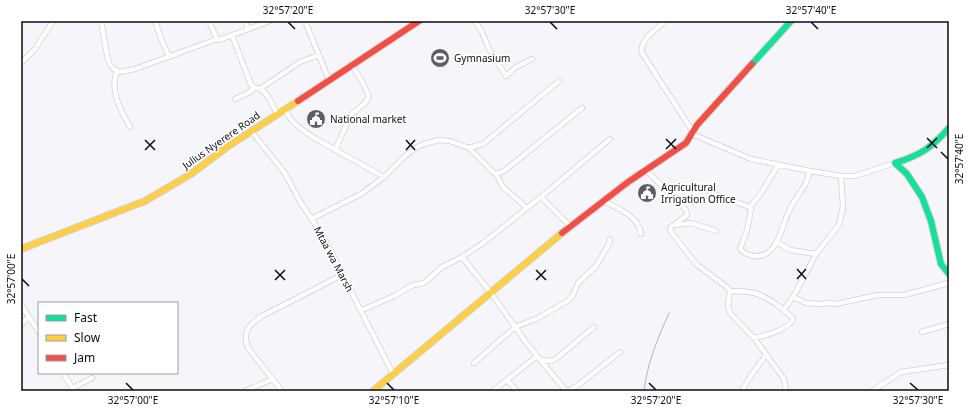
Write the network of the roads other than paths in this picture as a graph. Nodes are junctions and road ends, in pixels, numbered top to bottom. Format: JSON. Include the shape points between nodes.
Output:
{"nodes":[{"id":1,"x":52,"y":21,"type":"edge"},
{"id":2,"x":101,"y":21,"type":"edge"},
{"id":3,"x":155,"y":21,"type":"edge"},
{"id":4,"x":209,"y":21,"type":"edge"},
{"id":5,"x":245,"y":21,"type":"edge"},
{"id":6,"x":270,"y":21,"type":"edge"},
{"id":7,"x":305,"y":21,"type":"edge"},
{"id":8,"x":419,"y":21,"type":"edge"},
{"id":9,"x":475,"y":21,"type":"edge"},
{"id":10,"x":665,"y":21,"type":"edge"},
{"id":11,"x":791,"y":21,"type":"edge"},
{"id":12,"x":248,"y":29,"type":"junction"},
{"id":13,"x":232,"y":35,"type":"junction"},
{"id":14,"x":217,"y":39,"type":"junction"},
{"id":15,"x":319,"y":55,"type":"junction"},
{"id":16,"x":169,"y":57,"type":"junction"},
{"id":17,"x":532,"y":59,"type":"dead end"},
{"id":18,"x":21,"y":63,"type":"edge"},
{"id":19,"x":352,"y":65,"type":"junction"},
{"id":20,"x":117,"y":71,"type":"junction"},
{"id":21,"x":329,"y":80,"type":"junction"},
{"id":22,"x":559,"y":82,"type":"dead end"},
{"id":23,"x":254,"y":88,"type":"junction"},
{"id":24,"x":260,"y":89,"type":"junction"},
{"id":25,"x":235,"y":99,"type":"dead end"},
{"id":26,"x":582,"y":108,"type":"dead end"},
{"id":27,"x":285,"y":109,"type":"junction"},
{"id":28,"x":277,"y":114,"type":"junction"},
{"id":29,"x":130,"y":127,"type":"dead end"},
{"id":30,"x":949,"y":128,"type":"edge"},
{"id":31,"x":251,"y":131,"type":"junction"},
{"id":32,"x":692,"y":133,"type":"junction"},
{"id":33,"x":610,"y":139,"type":"dead end"},
{"id":34,"x":469,"y":148,"type":"junction"},
{"id":35,"x":335,"y":150,"type":"junction"},
{"id":36,"x":895,"y":163,"type":"junction"},
{"id":37,"x":778,"y":165,"type":"junction"},
{"id":38,"x":646,"y":170,"type":"junction"},
{"id":39,"x":810,"y":171,"type":"junction"},
{"id":40,"x":496,"y":174,"type":"junction"},
{"id":41,"x":841,"y":176,"type":"junction"},
{"id":42,"x":384,"y":177,"type":"junction"},
{"id":43,"x":705,"y":188,"type":"dead end"},
{"id":44,"x":541,"y":197,"type":"junction"},
{"id":45,"x":602,"y":201,"type":"junction"},
{"id":46,"x":750,"y":207,"type":"junction"},
{"id":47,"x":527,"y":208,"type":"junction"},
{"id":48,"x":312,"y":218,"type":"junction"},
{"id":49,"x":676,"y":225,"type":"junction"},
{"id":50,"x":570,"y":226,"type":"junction"},
{"id":51,"x":716,"y":231,"type":"dead end"},
{"id":52,"x":641,"y":234,"type":"dead end"},
{"id":53,"x":610,"y":238,"type":"dead end"},
{"id":54,"x":777,"y":242,"type":"junction"},
{"id":55,"x":21,"y":248,"type":"edge"},
{"id":56,"x":816,"y":254,"type":"junction"},
{"id":57,"x":462,"y":257,"type":"junction"},
{"id":58,"x":949,"y":274,"type":"edge"},
{"id":59,"x":342,"y":275,"type":"junction"},
{"id":60,"x":949,"y":283,"type":"edge"},
{"id":61,"x":730,"y":291,"type":"junction"},
{"id":62,"x":491,"y":294,"type":"junction"},
{"id":63,"x":793,"y":297,"type":"junction"},
{"id":64,"x":21,"y":306,"type":"edge"},
{"id":65,"x":784,"y":309,"type":"junction"},
{"id":66,"x":362,"y":310,"type":"junction"},
{"id":67,"x":28,"y":317,"type":"junction"},
{"id":68,"x":949,"y":324,"type":"edge"},
{"id":69,"x":21,"y":325,"type":"edge"},
{"id":70,"x":515,"y":327,"type":"junction"},
{"id":71,"x":594,"y":327,"type":"dead end"},
{"id":72,"x":38,"y":331,"type":"edge"},
{"id":73,"x":922,"y":332,"type":"dead end"},
{"id":74,"x":754,"y":338,"type":"junction"},
{"id":75,"x":620,"y":352,"type":"dead end"},
{"id":76,"x":766,"y":355,"type":"junction"},
{"id":77,"x":536,"y":356,"type":"junction"},
{"id":78,"x":541,"y":360,"type":"junction"},
{"id":79,"x":474,"y":363,"type":"dead end"},
{"id":80,"x":949,"y":365,"type":"edge"},
{"id":81,"x":64,"y":374,"type":"edge"},
{"id":82,"x":393,"y":374,"type":"junction"},
{"id":83,"x":92,"y":378,"type":"dead end"},
{"id":84,"x":273,"y":379,"type":"junction"},
{"id":85,"x":507,"y":380,"type":"junction"},
{"id":86,"x":72,"y":390,"type":"edge"},
{"id":87,"x":245,"y":391,"type":"edge"},
{"id":88,"x":282,"y":391,"type":"edge"},
{"id":89,"x":373,"y":391,"type":"edge"},
{"id":90,"x":493,"y":391,"type":"edge"},
{"id":91,"x":517,"y":391,"type":"edge"},
{"id":92,"x":566,"y":391,"type":"edge"},
{"id":93,"x":742,"y":391,"type":"edge"},
{"id":94,"x":786,"y":391,"type":"edge"},
{"id":95,"x":872,"y":391,"type":"edge"}],
"edges":[{"from":1,"to":18,"type":"street","via":[[35,50]]},
{"from":2,"to":20,"type":"street","via":[[110,65]]},
{"from":3,"to":16,"type":"street"},
{"from":4,"to":14,"type":"street"},
{"from":5,"to":12,"type":"street"},
{"from":6,"to":12,"type":"street"},
{"from":7,"to":15,"type":"street"},
{"from":8,"to":19,"type":"main road","name":"Julius Nyerere Road"},
{"from":9,"to":17,"type":"street","via":[[506,76],[516,67]]},
{"from":10,"to":32,"type":"street","via":[[643,42],[641,49]]},
{"from":11,"to":32,"type":"main road"},
{"from":12,"to":13,"type":"street"},
{"from":13,"to":14,"type":"street"},
{"from":13,"to":23,"type":"street","via":[[248,80]]},
{"from":14,"to":16,"type":"street"},
{"from":15,"to":21,"type":"street"},
{"from":15,"to":24,"type":"street","via":[[300,62]]},
{"from":16,"to":20,"type":"street","via":[[135,69]]},
{"from":19,"to":21,"type":"main road","name":"Julius Nyerere Road"},
{"from":19,"to":35,"type":"street","via":[[369,97],[351,115]]},
{"from":20,"to":29,"type":"street","via":[[117,102]]},
{"from":21,"to":27,"type":"main road","name":"Julius Nyerere Road"},
{"from":22,"to":34,"type":"street","via":[[487,142]]},
{"from":23,"to":24,"type":"street"},
{"from":23,"to":25,"type":"street"},
{"from":24,"to":28,"type":"street","via":[[266,94]]},
{"from":26,"to":40,"type":"street","via":[[504,171]]},
{"from":27,"to":28,"type":"main road","name":"Julius Nyerere Road"},
{"from":27,"to":35,"type":"street","via":[[290,119]]},
{"from":28,"to":31,"type":"main road","name":"Julius Nyerere Road"},
{"from":30,"to":36,"type":"main road","via":[[925,152]]},
{"from":31,"to":48,"type":"street","name":"Mtaa wa Marsh","via":[[284,172]]},
{"from":31,"to":55,"type":"main road","name":"Julius Nyerere Road","via":[[191,174],[145,201]]},
{"from":32,"to":37,"type":"street","via":[[750,160]]},
{"from":32,"to":38,"type":"main road","via":[[686,143]]},
{"from":33,"to":44,"type":"street"},
{"from":34,"to":40,"type":"street"},
{"from":34,"to":42,"type":"street","via":[[450,140],[427,143],[406,155]]},
{"from":35,"to":42,"type":"street"},
{"from":36,"to":41,"type":"street","via":[[855,176]]},
{"from":36,"to":58,"type":"main road","via":[[911,180],[926,209],[941,264]]},
{"from":37,"to":39,"type":"street"},
{"from":37,"to":46,"type":"street","via":[[766,187]]},
{"from":38,"to":45,"type":"main road"},
{"from":38,"to":49,"type":"street","via":[[686,210],[686,216]]},
{"from":39,"to":41,"type":"street"},
{"from":39,"to":54,"type":"street","via":[[806,184],[788,212]]},
{"from":40,"to":47,"type":"street","via":[[503,187]]},
{"from":41,"to":56,"type":"street","via":[[843,207],[839,225]]},
{"from":42,"to":48,"type":"street","via":[[352,199]]},
{"from":43,"to":46,"type":"street","via":[[709,192]]},
{"from":44,"to":47,"type":"street"},
{"from":44,"to":50,"type":"street"},
{"from":45,"to":50,"type":"main road"},
{"from":45,"to":52,"type":"street","via":[[625,212],[640,227]]},
{"from":46,"to":54,"type":"street","via":[[750,219],[741,250],[760,256]]},
{"from":47,"to":57,"type":"street"},
{"from":48,"to":59,"type":"street","name":"Mtaa wa Marsh"},
{"from":49,"to":51,"type":"street","via":[[691,223]]},
{"from":49,"to":61,"type":"street","via":[[670,230],[696,264]]},
{"from":50,"to":62,"type":"main road"},
{"from":53,"to":70,"type":"street","via":[[596,266],[578,283],[569,300],[536,319]]},
{"from":54,"to":56,"type":"street","via":[[790,250]]},
{"from":56,"to":63,"type":"street"},
{"from":57,"to":62,"type":"street"},
{"from":57,"to":66,"type":"street","via":[[442,267],[424,283]]},
{"from":59,"to":66,"type":"street","name":"Mtaa wa Marsh"},
{"from":59,"to":84,"type":"street","via":[[262,316],[249,326],[245,340],[248,348]]},
{"from":60,"to":63,"type":"street","via":[[904,295],[878,295],[836,304],[806,303]]},
{"from":61,"to":65,"type":"street","via":[[753,292]]},
{"from":61,"to":74,"type":"street","via":[[730,313]]},
{"from":62,"to":70,"type":"street"},
{"from":62,"to":82,"type":"main road"},
{"from":63,"to":65,"type":"street"},
{"from":64,"to":67,"type":"street"},
{"from":65,"to":74,"type":"street","via":[[792,317],[792,322],[769,335]]},
{"from":66,"to":82,"type":"street","name":"Mtaa wa Marsh"},
{"from":67,"to":69,"type":"street"},
{"from":67,"to":72,"type":"street"},
{"from":68,"to":73,"type":"street"},
{"from":70,"to":77,"type":"street"},
{"from":70,"to":79,"type":"street"},
{"from":71,"to":78,"type":"street","via":[[557,358],[551,361]]},
{"from":74,"to":76,"type":"street"},
{"from":75,"to":92,"type":"street","via":[[577,386]]},
{"from":76,"to":93,"type":"street"},
{"from":76,"to":94,"type":"street","via":[[784,379]]},
{"from":77,"to":78,"type":"street"},
{"from":77,"to":85,"type":"street"},
{"from":78,"to":92,"type":"street"},
{"from":80,"to":95,"type":"street","via":[[901,372]]},
{"from":81,"to":86,"type":"street"},
{"from":82,"to":89,"type":"main road"},
{"from":83,"to":86,"type":"street"},
{"from":84,"to":87,"type":"street"},
{"from":84,"to":88,"type":"street"},
{"from":85,"to":90,"type":"street"},
{"from":85,"to":91,"type":"street"}]}
